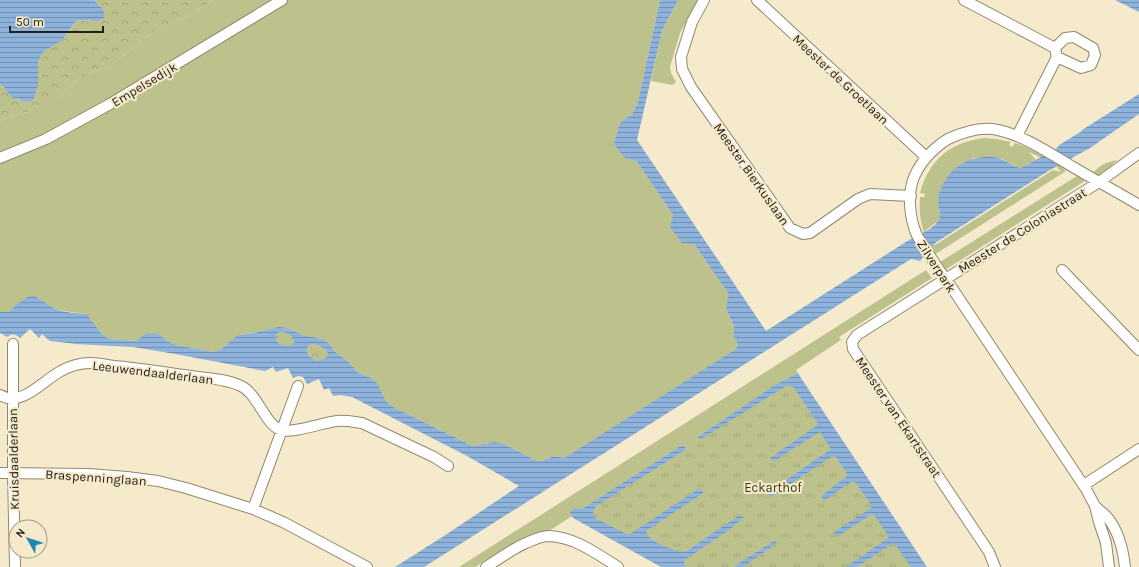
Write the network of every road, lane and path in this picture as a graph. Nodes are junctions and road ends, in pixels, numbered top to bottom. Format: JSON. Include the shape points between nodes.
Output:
{"nodes":[{"id":1,"x":282,"y":0,"type":"edge"},
{"id":2,"x":704,"y":0,"type":"edge"},
{"id":3,"x":757,"y":0,"type":"edge"},
{"id":4,"x":964,"y":0,"type":"edge"},
{"id":5,"x":1017,"y":136,"type":"junction"},
{"id":6,"x":1139,"y":153,"type":"edge"},
{"id":7,"x":926,"y":157,"type":"junction"},
{"id":8,"x":0,"y":158,"type":"edge"},
{"id":9,"x":1099,"y":182,"type":"junction"},
{"id":10,"x":911,"y":196,"type":"junction"},
{"id":11,"x":1139,"y":205,"type":"edge"},
{"id":12,"x":1062,"y":270,"type":"dead end"},
{"id":13,"x":946,"y":279,"type":"junction"},
{"id":14,"x":13,"y":344,"type":"dead end"},
{"id":15,"x":1139,"y":350,"type":"edge"},
{"id":16,"x":298,"y":386,"type":"dead end"},
{"id":17,"x":0,"y":395,"type":"edge"},
{"id":18,"x":12,"y":398,"type":"junction"},
{"id":19,"x":281,"y":430,"type":"junction"},
{"id":20,"x":1139,"y":449,"type":"edge"},
{"id":21,"x":448,"y":466,"type":"dead end"},
{"id":22,"x":0,"y":473,"type":"edge"},
{"id":23,"x":13,"y":473,"type":"junction"},
{"id":24,"x":1084,"y":486,"type":"junction"},
{"id":25,"x":1095,"y":506,"type":"junction"},
{"id":26,"x":252,"y":508,"type":"junction"},
{"id":27,"x":363,"y":566,"type":"edge"},
{"id":28,"x":15,"y":567,"type":"edge"},
{"id":29,"x":486,"y":567,"type":"edge"},
{"id":30,"x":618,"y":567,"type":"edge"},
{"id":31,"x":995,"y":567,"type":"edge"},
{"id":32,"x":1109,"y":567,"type":"edge"},
{"id":33,"x":1125,"y":567,"type":"edge"}],
"edges":[{"from":1,"to":8,"type":"street","name":"Empelsedijk","via":[[110,104],[46,139]]},
{"from":2,"to":10,"type":"street","name":"Meester Bierkuslaan","via":[[692,22],[681,57],[682,69],[691,87],[790,228],[803,234],[810,233],[858,199],[870,194]]},
{"from":3,"to":7,"type":"street","name":"Meester de Groetlaan"},
{"from":4,"to":5,"type":"street","via":[[1056,52]]},
{"from":5,"to":7,"type":"street","name":"Zilverpark","via":[[997,129],[975,129],[941,143]]},
{"from":5,"to":9,"type":"street","name":"Zilverpark"},
{"from":6,"to":9,"type":"street","name":"Meester de Coloniastraat"},
{"from":7,"to":10,"type":"street","name":"Zilverpark","via":[[912,182]]},
{"from":9,"to":11,"type":"street","name":"Zilverpark"},
{"from":9,"to":13,"type":"street","name":"Meester de Coloniastraat"},
{"from":10,"to":13,"type":"street","name":"Zilverpark","via":[[911,214],[916,234]]},
{"from":12,"to":15,"type":"street"},
{"from":13,"to":24,"type":"street","name":"Zilverpark"},
{"from":13,"to":31,"type":"street","name":"Meester van Ekartstraat","via":[[857,335],[852,342],[853,349],[989,552]]},
{"from":14,"to":18,"type":"street","name":"Kruisdaalderlaan"},
{"from":16,"to":19,"type":"street"},
{"from":17,"to":18,"type":"street","name":"Kruisdaalderlaan"},
{"from":18,"to":19,"type":"street","name":"Leeuwendaalderlaan","via":[[23,397],[60,371],[74,366],[90,363],[136,368],[224,381],[241,386],[253,397],[272,425]]},
{"from":18,"to":23,"type":"street","name":"Kruisdaalderlaan"},
{"from":19,"to":21,"type":"street","via":[[290,431],[339,420],[362,423]]},
{"from":19,"to":26,"type":"street"},
{"from":20,"to":24,"type":"street"},
{"from":22,"to":23,"type":"street","name":"Braspenninglaan"},
{"from":23,"to":26,"type":"street","name":"Braspenninglaan","via":[[89,474],[158,481]]},
{"from":23,"to":28,"type":"street","name":"Kruisdaalderlaan"},
{"from":24,"to":25,"type":"street","name":"Zilverpark"},
{"from":25,"to":32,"type":"street","name":"Zilverpark","via":[[1106,543]]},
{"from":25,"to":33,"type":"street","name":"Zilverpark","via":[[1118,535],[1124,553]]},
{"from":26,"to":27,"type":"street","name":"Braspenninglaan"},
{"from":29,"to":30,"type":"street","via":[[524,544],[548,536],[581,544]]}]}
